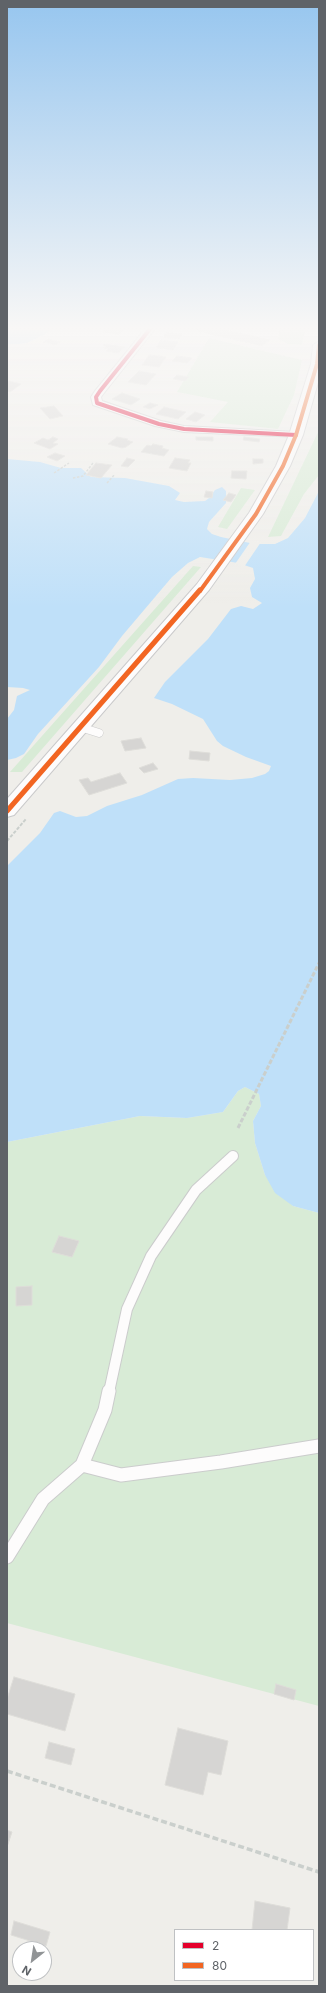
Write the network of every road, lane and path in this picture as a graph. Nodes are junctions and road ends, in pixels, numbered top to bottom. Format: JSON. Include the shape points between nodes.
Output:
{"nodes":[{"id":1,"x":152,"y":422,"type":"edge"},
{"id":2,"x":300,"y":422,"type":"edge"},
{"id":3,"x":296,"y":435,"type":"junction"},
{"id":4,"x":69,"y":463,"type":"dead end"},
{"id":5,"x":93,"y":463,"type":"dead end"},
{"id":6,"x":54,"y":473,"type":"dead end"},
{"id":7,"x":115,"y":474,"type":"dead end"},
{"id":8,"x":73,"y":478,"type":"dead end"},
{"id":9,"x":107,"y":483,"type":"dead end"},
{"id":10,"x":80,"y":727,"type":"junction"},
{"id":11,"x":99,"y":733,"type":"dead end"},
{"id":12,"x":7,"y":811,"type":"edge"},
{"id":13,"x":319,"y":963,"type":"edge"},
{"id":14,"x":238,"y":1128,"type":"dead end"},
{"id":15,"x":233,"y":1156,"type":"dead end"},
{"id":16,"x":319,"y":1446,"type":"edge"},
{"id":17,"x":82,"y":1464,"type":"junction"},
{"id":18,"x":7,"y":1557,"type":"edge"},
{"id":19,"x":7,"y":1771,"type":"edge"},
{"id":20,"x":319,"y":1872,"type":"edge"}],
"edges":[{"from":1,"to":3,"type":"street","via":[[184,429]]},
{"from":2,"to":3,"type":"main road"},
{"from":3,"to":10,"type":"main road","via":[[269,494],[218,568]]},
{"from":4,"to":6,"type":"path"},
{"from":5,"to":8,"type":"path","via":[[83,476]]},
{"from":7,"to":9,"type":"path"},
{"from":10,"to":11,"type":"lane"},
{"from":10,"to":12,"type":"main road"},
{"from":13,"to":14,"type":"path"},
{"from":15,"to":17,"type":"lane","via":[[196,1190],[151,1256],[127,1308],[106,1410]]},
{"from":16,"to":17,"type":"lane","via":[[121,1475]]},
{"from":17,"to":18,"type":"lane","via":[[43,1499]]},
{"from":19,"to":20,"type":"path"}]}
